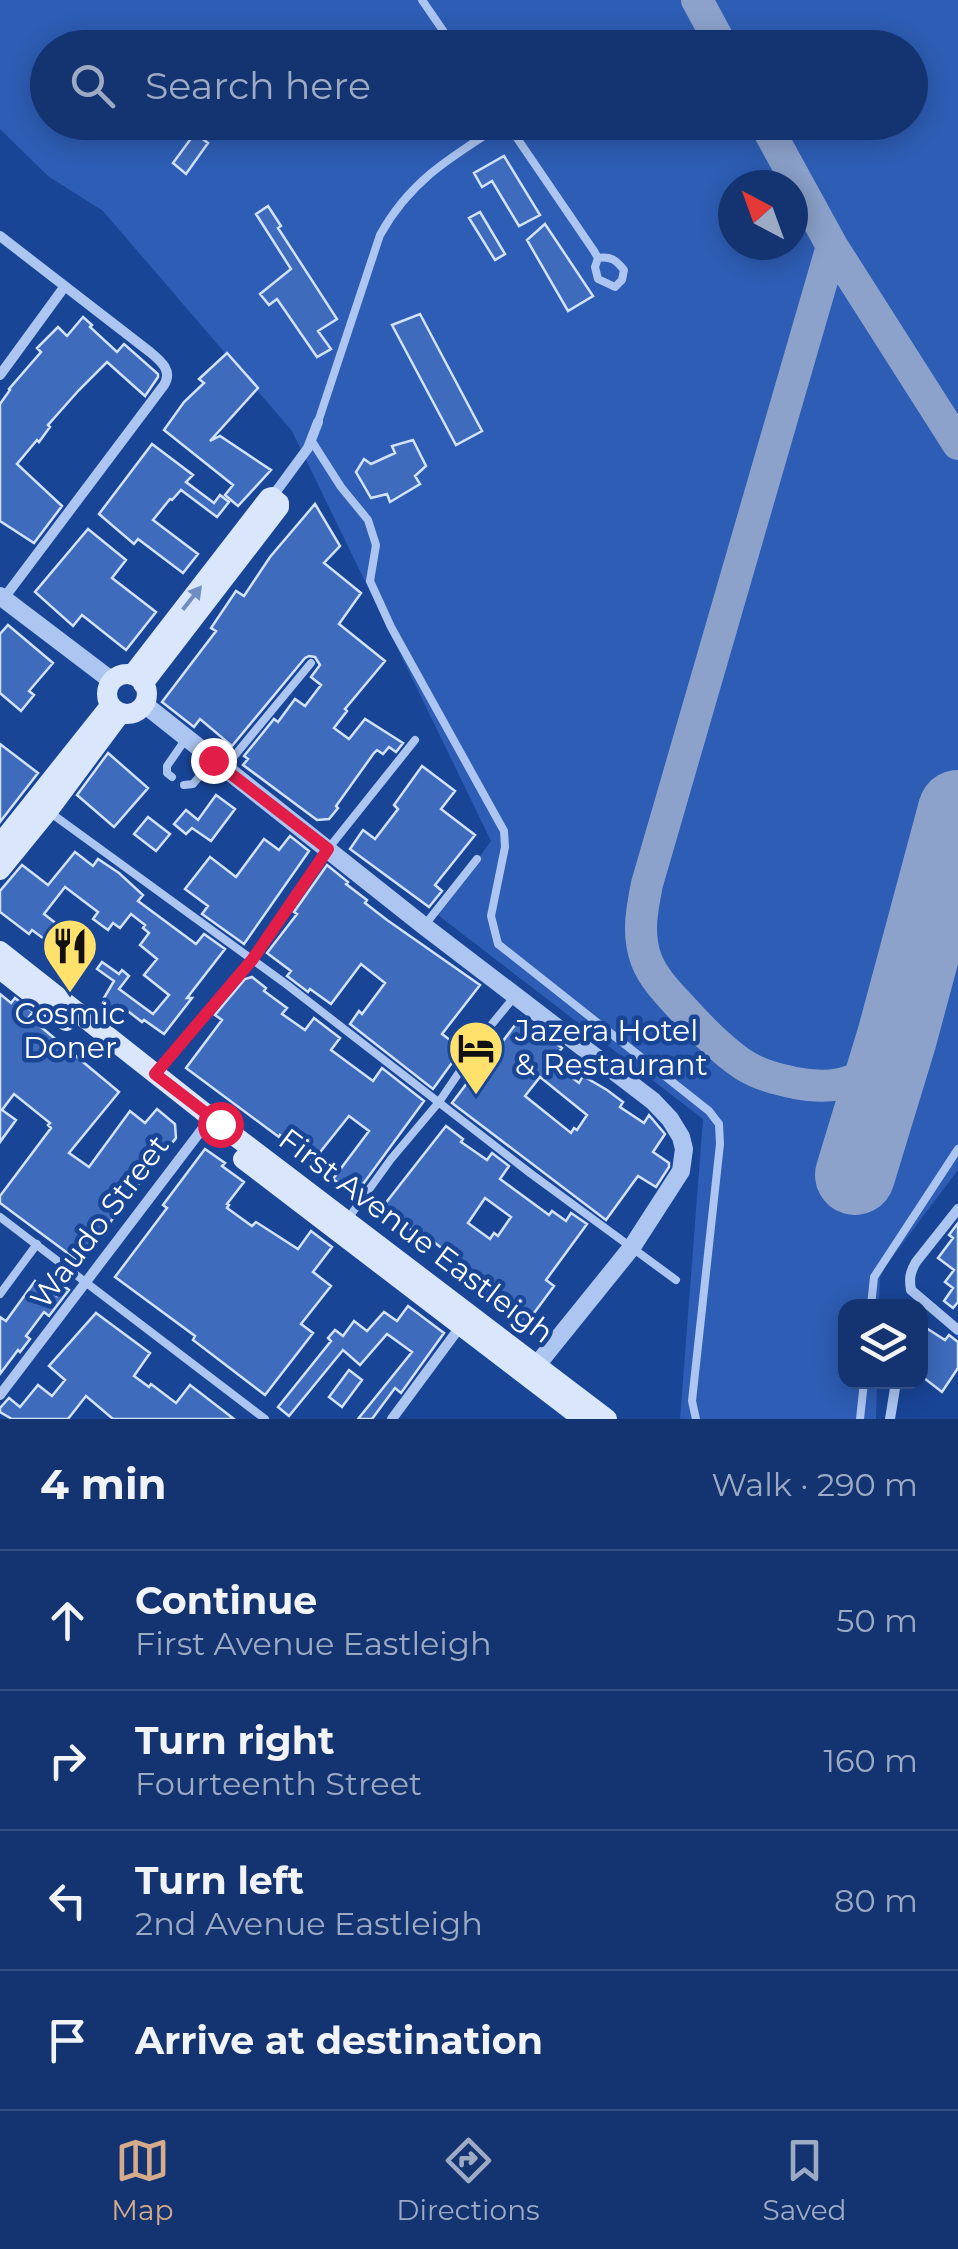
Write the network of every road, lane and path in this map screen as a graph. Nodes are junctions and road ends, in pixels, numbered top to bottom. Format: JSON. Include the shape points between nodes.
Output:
{"nodes":[{"id":1,"x":422,"y":0,"type":"edge"},
{"id":2,"x":443,"y":30,"type":"edge"},
{"id":3,"x":477,"y":140,"type":"edge"},
{"id":4,"x":518,"y":140,"type":"edge"},
{"id":5,"x":0,"y":236,"type":"edge"},
{"id":6,"x":598,"y":258,"type":"dead end"},
{"id":7,"x":65,"y":286,"type":"junction"},
{"id":8,"x":0,"y":375,"type":"edge"},
{"id":9,"x":318,"y":422,"type":"joint"},
{"id":10,"x":311,"y":440,"type":"junction"},
{"id":11,"x":272,"y":497,"type":"joint"},
{"id":12,"x":1,"y":599,"type":"edge"},
{"id":13,"x":310,"y":663,"type":"dead end"},
{"id":14,"x":133,"y":686,"type":"junction"},
{"id":15,"x":115,"y":709,"type":"junction"},
{"id":16,"x":186,"y":738,"type":"junction"},
{"id":17,"x":415,"y":740,"type":"dead end"},
{"id":18,"x":218,"y":765,"type":"junction"},
{"id":19,"x":172,"y":777,"type":"dead end"},
{"id":20,"x":184,"y":785,"type":"dead end"},
{"id":21,"x":48,"y":812,"type":"junction"},
{"id":22,"x":0,"y":844,"type":"edge"},
{"id":23,"x":328,"y":849,"type":"junction"},
{"id":24,"x":477,"y":860,"type":"dead end"},
{"id":25,"x":0,"y":870,"type":"edge"},
{"id":26,"x":424,"y":926,"type":"junction"},
{"id":27,"x":0,"y":950,"type":"edge"},
{"id":28,"x":252,"y":960,"type":"junction"},
{"id":29,"x":0,"y":969,"type":"edge"},
{"id":30,"x":516,"y":995,"type":"junction"},
{"id":31,"x":155,"y":1074,"type":"junction"},
{"id":32,"x":439,"y":1102,"type":"junction"},
{"id":33,"x":203,"y":1128,"type":"junction"},
{"id":34,"x":958,"y":1148,"type":"edge"},
{"id":35,"x":958,"y":1209,"type":"edge"},
{"id":36,"x":0,"y":1217,"type":"edge"},
{"id":37,"x":347,"y":1220,"type":"junction"},
{"id":38,"x":37,"y":1244,"type":"junction"},
{"id":39,"x":632,"y":1247,"type":"junction"},
{"id":40,"x":676,"y":1280,"type":"dead end"},
{"id":41,"x":87,"y":1281,"type":"junction"},
{"id":42,"x":911,"y":1290,"type":"junction"},
{"id":43,"x":0,"y":1294,"type":"edge"},
{"id":44,"x":872,"y":1299,"type":"edge"},
{"id":45,"x":909,"y":1299,"type":"edge"},
{"id":46,"x":460,"y":1327,"type":"junction"},
{"id":47,"x":958,"y":1330,"type":"edge"},
{"id":48,"x":536,"y":1366,"type":"junction"},
{"id":49,"x":863,"y":1389,"type":"edge"},
{"id":50,"x":895,"y":1389,"type":"edge"},
{"id":51,"x":0,"y":1395,"type":"edge"},
{"id":52,"x":395,"y":1418,"type":"edge"},
{"id":53,"x":265,"y":1419,"type":"edge"},
{"id":54,"x":582,"y":1419,"type":"edge"},
{"id":55,"x":607,"y":1419,"type":"edge"},
{"id":56,"x":696,"y":1419,"type":"edge"},
{"id":57,"x":860,"y":1419,"type":"edge"},
{"id":58,"x":890,"y":1419,"type":"edge"}],
"edges":[{"from":1,"to":2,"type":"lane"},
{"from":3,"to":9,"type":"lane","via":[[441,163],[394,209]]},
{"from":4,"to":6,"type":"lane"},
{"from":5,"to":7,"type":"street"},
{"from":7,"to":8,"type":"street"},
{"from":7,"to":12,"type":"street","via":[[157,357],[167,380]]},
{"from":9,"to":10,"type":"street"},
{"from":10,"to":11,"type":"street"},
{"from":10,"to":56,"type":"lane","via":[[368,520],[376,545],[370,581],[504,831],[490,916],[498,944],[719,1124],[692,1401]]},
{"from":11,"to":14,"type":"main road","via":[[279,506]]},
{"from":12,"to":14,"type":"street"},
{"from":13,"to":18,"type":"lane"},
{"from":14,"to":15,"type":"main road","via":[[106,693]]},
{"from":14,"to":15,"type":"main road","via":[[134,713]]},
{"from":14,"to":16,"type":"street"},
{"from":15,"to":21,"type":"main road"},
{"from":15,"to":22,"type":"main road"},
{"from":16,"to":18,"type":"street"},
{"from":16,"to":19,"type":"lane","via":[[166,769]]},
{"from":17,"to":23,"type":"lane"},
{"from":18,"to":20,"type":"lane"},
{"from":18,"to":23,"type":"street"},
{"from":21,"to":25,"type":"main road"},
{"from":21,"to":28,"type":"lane"},
{"from":23,"to":26,"type":"street"},
{"from":23,"to":28,"type":"lane"},
{"from":24,"to":26,"type":"lane"},
{"from":26,"to":30,"type":"street"},
{"from":27,"to":31,"type":"main road","name":"First Avenue Eastleigh"},
{"from":28,"to":31,"type":"lane"},
{"from":28,"to":32,"type":"lane"},
{"from":29,"to":33,"type":"main road","name":"First Avenue Eastleigh"},
{"from":30,"to":32,"type":"lane"},
{"from":30,"to":39,"type":"street","via":[[653,1101],[682,1136],[681,1171]]},
{"from":31,"to":37,"type":"main road","name":"First Avenue Eastleigh"},
{"from":32,"to":37,"type":"lane"},
{"from":32,"to":39,"type":"lane"},
{"from":33,"to":41,"type":"street","name":"Waudo Street"},
{"from":33,"to":46,"type":"main road","name":"First Avenue Eastleigh"},
{"from":34,"to":44,"type":"lane","via":[[874,1276]]},
{"from":35,"to":42,"type":"street","via":[[910,1272]]},
{"from":36,"to":38,"type":"lane"},
{"from":37,"to":48,"type":"main road","name":"First Avenue Eastleigh"},
{"from":38,"to":41,"type":"lane"},
{"from":38,"to":43,"type":"lane"},
{"from":39,"to":40,"type":"lane"},
{"from":39,"to":48,"type":"street"},
{"from":41,"to":51,"type":"street","name":"Waudo Street"},
{"from":41,"to":53,"type":"lane"},
{"from":42,"to":45,"type":"street"},
{"from":42,"to":47,"type":"street"},
{"from":46,"to":52,"type":"street"},
{"from":46,"to":54,"type":"main road","name":"First Avenue Eastleigh"},
{"from":48,"to":55,"type":"main road","name":"First Avenue Eastleigh"},
{"from":49,"to":57,"type":"lane"},
{"from":50,"to":58,"type":"street"}]}
